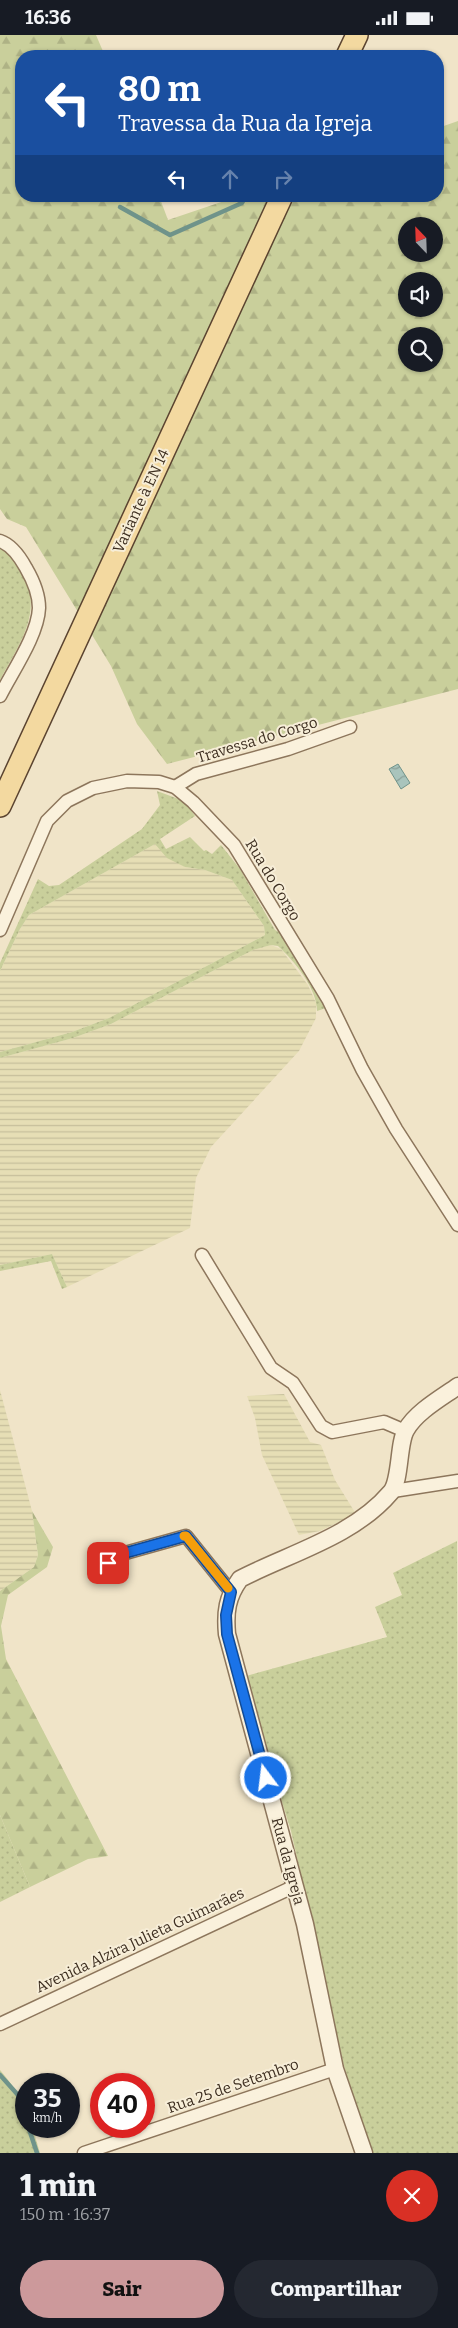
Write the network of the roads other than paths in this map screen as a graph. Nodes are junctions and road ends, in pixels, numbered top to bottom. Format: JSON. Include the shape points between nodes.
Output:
{"nodes":[{"id":1,"x":357,"y":35,"type":"edge"},
{"id":2,"x":350,"y":50,"type":"edge"},
{"id":3,"x":279,"y":202,"type":"edge"},
{"id":4,"x":0,"y":541,"type":"edge"},
{"id":5,"x":0,"y":696,"type":"edge"},
{"id":6,"x":350,"y":727,"type":"dead end"},
{"id":7,"x":175,"y":787,"type":"junction"},
{"id":8,"x":0,"y":806,"type":"edge"},
{"id":9,"x":0,"y":929,"type":"edge"},
{"id":10,"x":458,"y":1225,"type":"edge"},
{"id":11,"x":202,"y":1255,"type":"dead end"},
{"id":12,"x":458,"y":1386,"type":"edge"},
{"id":13,"x":405,"y":1431,"type":"junction"},
{"id":14,"x":458,"y":1481,"type":"edge"},
{"id":15,"x":393,"y":1491,"type":"junction"},
{"id":16,"x":98,"y":1571,"type":"dead end"},
{"id":17,"x":231,"y":1592,"type":"junction"},
{"id":18,"x":295,"y":1886,"type":"junction"},
{"id":19,"x":0,"y":2024,"type":"edge"},
{"id":20,"x":335,"y":2069,"type":"junction"},
{"id":21,"x":84,"y":2153,"type":"edge"},
{"id":22,"x":364,"y":2153,"type":"edge"}],
"edges":[{"from":1,"to":2,"type":"main road"},
{"from":3,"to":8,"type":"main road","name":"Variante à EN 14"},
{"from":4,"to":5,"type":"street","via":[[11,547],[22,561],[37,592],[39,609],[33,631]]},
{"from":6,"to":7,"type":"street","name":"Travessa do Corgo","via":[[288,749],[196,774]]},
{"from":7,"to":9,"type":"street","name":"Rua do Corgo","via":[[159,782],[120,782],[93,788],[67,801],[47,821]]},
{"from":7,"to":10,"type":"street","name":"Rua do Corgo","via":[[234,845],[328,999],[396,1129]]},
{"from":11,"to":13,"type":"street","via":[[272,1368],[293,1383],[321,1426],[332,1432],[384,1422]]},
{"from":12,"to":13,"type":"street","via":[[416,1418]]},
{"from":13,"to":15,"type":"street"},
{"from":14,"to":15,"type":"street"},
{"from":15,"to":17,"type":"street","via":[[343,1531],[240,1579]]},
{"from":16,"to":17,"type":"street","via":[[118,1555],[186,1536]]},
{"from":17,"to":18,"type":"street","name":"Rua da Igreja","via":[[226,1615],[227,1634]]},
{"from":18,"to":19,"type":"street","name":"Avenida Alzira Julieta Guimarães"},
{"from":18,"to":20,"type":"street","name":"Rua da Igreja"},
{"from":20,"to":21,"type":"street","name":"Rua 25 de Setembro"},
{"from":20,"to":22,"type":"street","name":"Rua da Igreja"}]}
